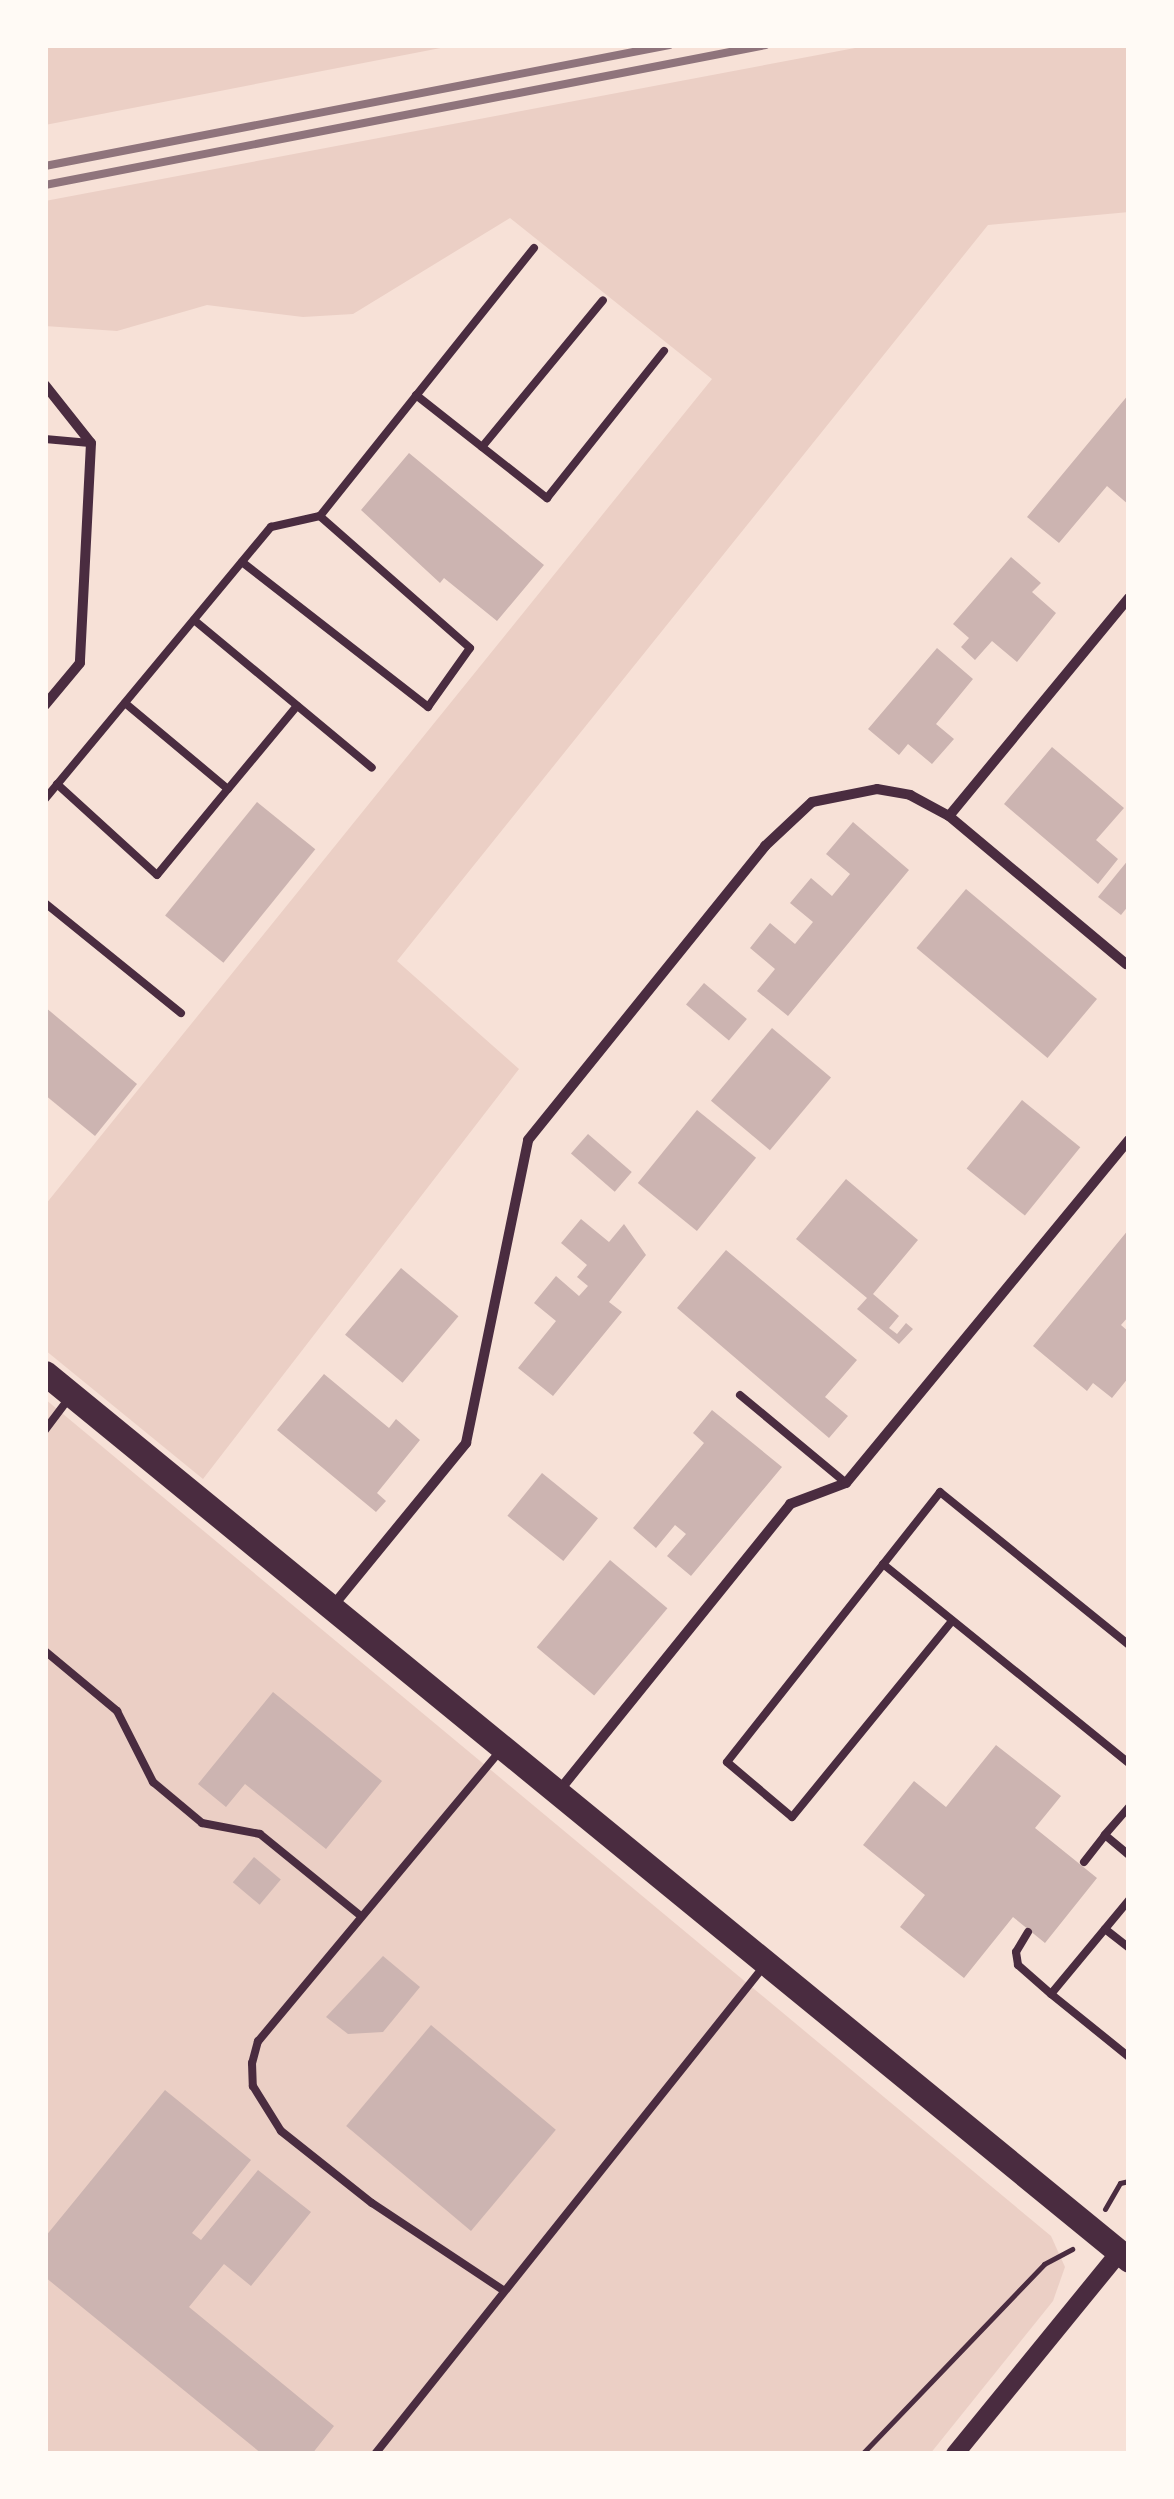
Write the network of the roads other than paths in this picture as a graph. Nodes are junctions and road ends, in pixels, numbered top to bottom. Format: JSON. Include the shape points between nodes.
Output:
{"nodes":[{"id":1,"x":534,"y":248,"type":"dead end"},
{"id":2,"x":603,"y":300,"type":"dead end"},
{"id":3,"x":664,"y":351,"type":"dead end"},
{"id":4,"x":45,"y":384,"type":"edge"},
{"id":5,"x":416,"y":395,"type":"junction"},
{"id":6,"x":45,"y":440,"type":"edge"},
{"id":7,"x":91,"y":443,"type":"junction"},
{"id":8,"x":482,"y":447,"type":"junction"},
{"id":9,"x":320,"y":516,"type":"junction"},
{"id":10,"x":242,"y":562,"type":"junction"},
{"id":11,"x":1129,"y":598,"type":"edge"},
{"id":12,"x":194,"y":620,"type":"junction"},
{"id":13,"x":125,"y":703,"type":"junction"},
{"id":14,"x":45,"y":705,"type":"edge"},
{"id":15,"x":297,"y":706,"type":"junction"},
{"id":16,"x":372,"y":768,"type":"dead end"},
{"id":17,"x":58,"y":784,"type":"junction"},
{"id":18,"x":228,"y":789,"type":"junction"},
{"id":19,"x":45,"y":799,"type":"edge"},
{"id":20,"x":950,"y":816,"type":"junction"},
{"id":21,"x":45,"y":903,"type":"edge"},
{"id":22,"x":1128,"y":964,"type":"edge"},
{"id":23,"x":181,"y":1014,"type":"dead end"},
{"id":24,"x":1129,"y":1140,"type":"edge"},
{"id":25,"x":45,"y":1373,"type":"edge"},
{"id":26,"x":72,"y":1395,"type":"junction"},
{"id":27,"x":740,"y":1395,"type":"dead end"},
{"id":28,"x":45,"y":1430,"type":"edge"},
{"id":29,"x":846,"y":1483,"type":"junction"},
{"id":30,"x":883,"y":1564,"type":"junction"},
{"id":31,"x":332,"y":1608,"type":"junction"},
{"id":32,"x":952,"y":1620,"type":"junction"},
{"id":33,"x":1129,"y":1645,"type":"edge"},
{"id":34,"x":45,"y":1651,"type":"edge"},
{"id":35,"x":503,"y":1748,"type":"junction"},
{"id":36,"x":1129,"y":1763,"type":"edge"},
{"id":37,"x":558,"y":1792,"type":"junction"},
{"id":38,"x":1129,"y":1807,"type":"edge"},
{"id":39,"x":1106,"y":1835,"type":"junction"},
{"id":40,"x":1129,"y":1855,"type":"edge"},
{"id":41,"x":1084,"y":1862,"type":"dead end"},
{"id":42,"x":1129,"y":1900,"type":"edge"},
{"id":43,"x":361,"y":1916,"type":"junction"},
{"id":44,"x":1105,"y":1929,"type":"junction"},
{"id":45,"x":1028,"y":1932,"type":"dead end"},
{"id":46,"x":1129,"y":1948,"type":"edge"},
{"id":47,"x":767,"y":1964,"type":"junction"},
{"id":48,"x":1051,"y":1994,"type":"junction"},
{"id":49,"x":1129,"y":2057,"type":"edge"},
{"id":50,"x":1126,"y":2251,"type":"edge"},
{"id":51,"x":503,"y":2290,"type":"junction"},
{"id":52,"x":375,"y":2454,"type":"edge"},
{"id":53,"x":955,"y":2454,"type":"edge"}],
"edges":[{"from":1,"to":5,"type":"lane"},
{"from":2,"to":8,"type":"lane"},
{"from":3,"to":8,"type":"lane","via":[[547,498]]},
{"from":4,"to":7,"type":"street"},
{"from":5,"to":8,"type":"lane"},
{"from":5,"to":9,"type":"lane"},
{"from":6,"to":7,"type":"lane"},
{"from":7,"to":14,"type":"street","via":[[80,663]]},
{"from":9,"to":10,"type":"lane","via":[[271,527]]},
{"from":9,"to":10,"type":"lane","via":[[470,648],[428,706]]},
{"from":10,"to":12,"type":"lane"},
{"from":11,"to":20,"type":"street"},
{"from":12,"to":13,"type":"lane"},
{"from":12,"to":15,"type":"lane"},
{"from":13,"to":17,"type":"lane"},
{"from":13,"to":18,"type":"lane"},
{"from":15,"to":16,"type":"lane"},
{"from":15,"to":18,"type":"lane"},
{"from":17,"to":18,"type":"lane","via":[[157,875]]},
{"from":17,"to":19,"type":"lane"},
{"from":20,"to":22,"type":"street"},
{"from":20,"to":31,"type":"street","via":[[910,795],[877,789],[812,802],[765,846],[528,1140],[466,1443]]},
{"from":21,"to":23,"type":"lane"},
{"from":24,"to":29,"type":"street"},
{"from":25,"to":26,"type":"main road"},
{"from":26,"to":28,"type":"lane"},
{"from":26,"to":31,"type":"main road"},
{"from":27,"to":29,"type":"lane"},
{"from":29,"to":37,"type":"street","via":[[790,1504]]},
{"from":30,"to":32,"type":"lane"},
{"from":30,"to":32,"type":"lane","via":[[726,1762],[792,1817]]},
{"from":30,"to":33,"type":"lane","via":[[940,1492]]},
{"from":31,"to":35,"type":"main road"},
{"from":32,"to":36,"type":"lane"},
{"from":34,"to":43,"type":"lane","via":[[117,1711],[154,1782],[202,1823],[260,1834]]},
{"from":35,"to":37,"type":"main road"},
{"from":35,"to":43,"type":"lane"},
{"from":37,"to":47,"type":"main road"},
{"from":38,"to":39,"type":"lane"},
{"from":39,"to":40,"type":"lane"},
{"from":39,"to":41,"type":"lane"},
{"from":42,"to":44,"type":"lane"},
{"from":43,"to":51,"type":"lane","via":[[258,2041],[253,2086],[281,2131],[372,2204]]},
{"from":44,"to":46,"type":"lane"},
{"from":44,"to":48,"type":"lane"},
{"from":45,"to":48,"type":"lane","via":[[1016,1952],[1018,1965]]},
{"from":47,"to":50,"type":"main road"},
{"from":47,"to":51,"type":"lane"},
{"from":48,"to":49,"type":"lane"},
{"from":50,"to":53,"type":"street"},
{"from":51,"to":52,"type":"lane"}]}
